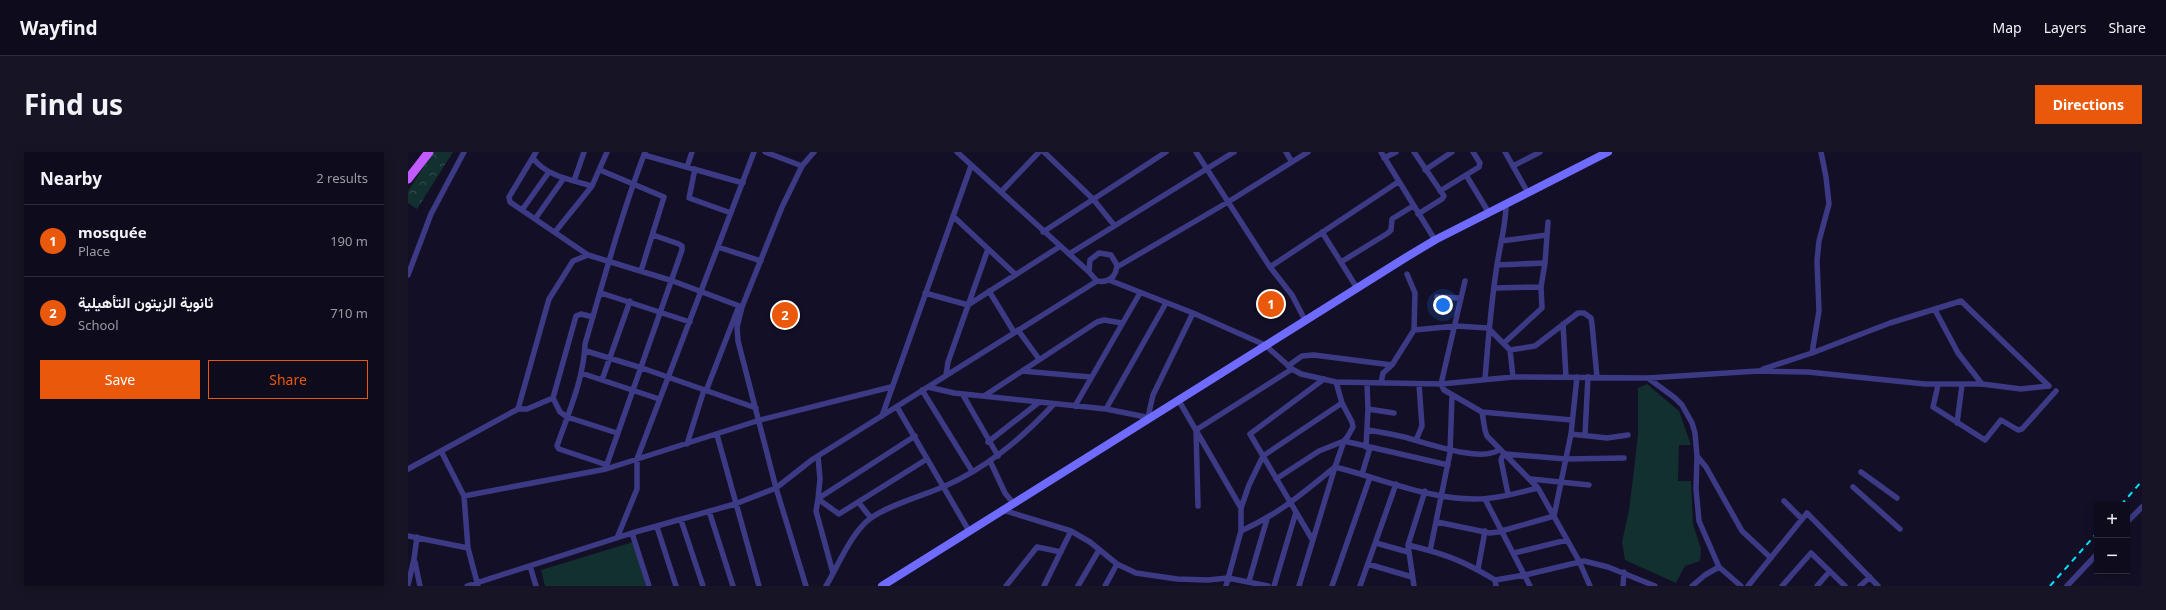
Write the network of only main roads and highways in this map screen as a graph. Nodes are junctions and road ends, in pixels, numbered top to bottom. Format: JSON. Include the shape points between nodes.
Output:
{"nodes":[{"id":1,"x":429,"y":152,"type":"edge"},
{"id":2,"x":1608,"y":152,"type":"edge"},
{"id":3,"x":408,"y":179,"type":"edge"},
{"id":4,"x":882,"y":586,"type":"edge"}],
"edges":[{"from":1,"to":3,"type":"main road"},
{"from":2,"to":4,"type":"main road","via":[[1435,240]]}]}
